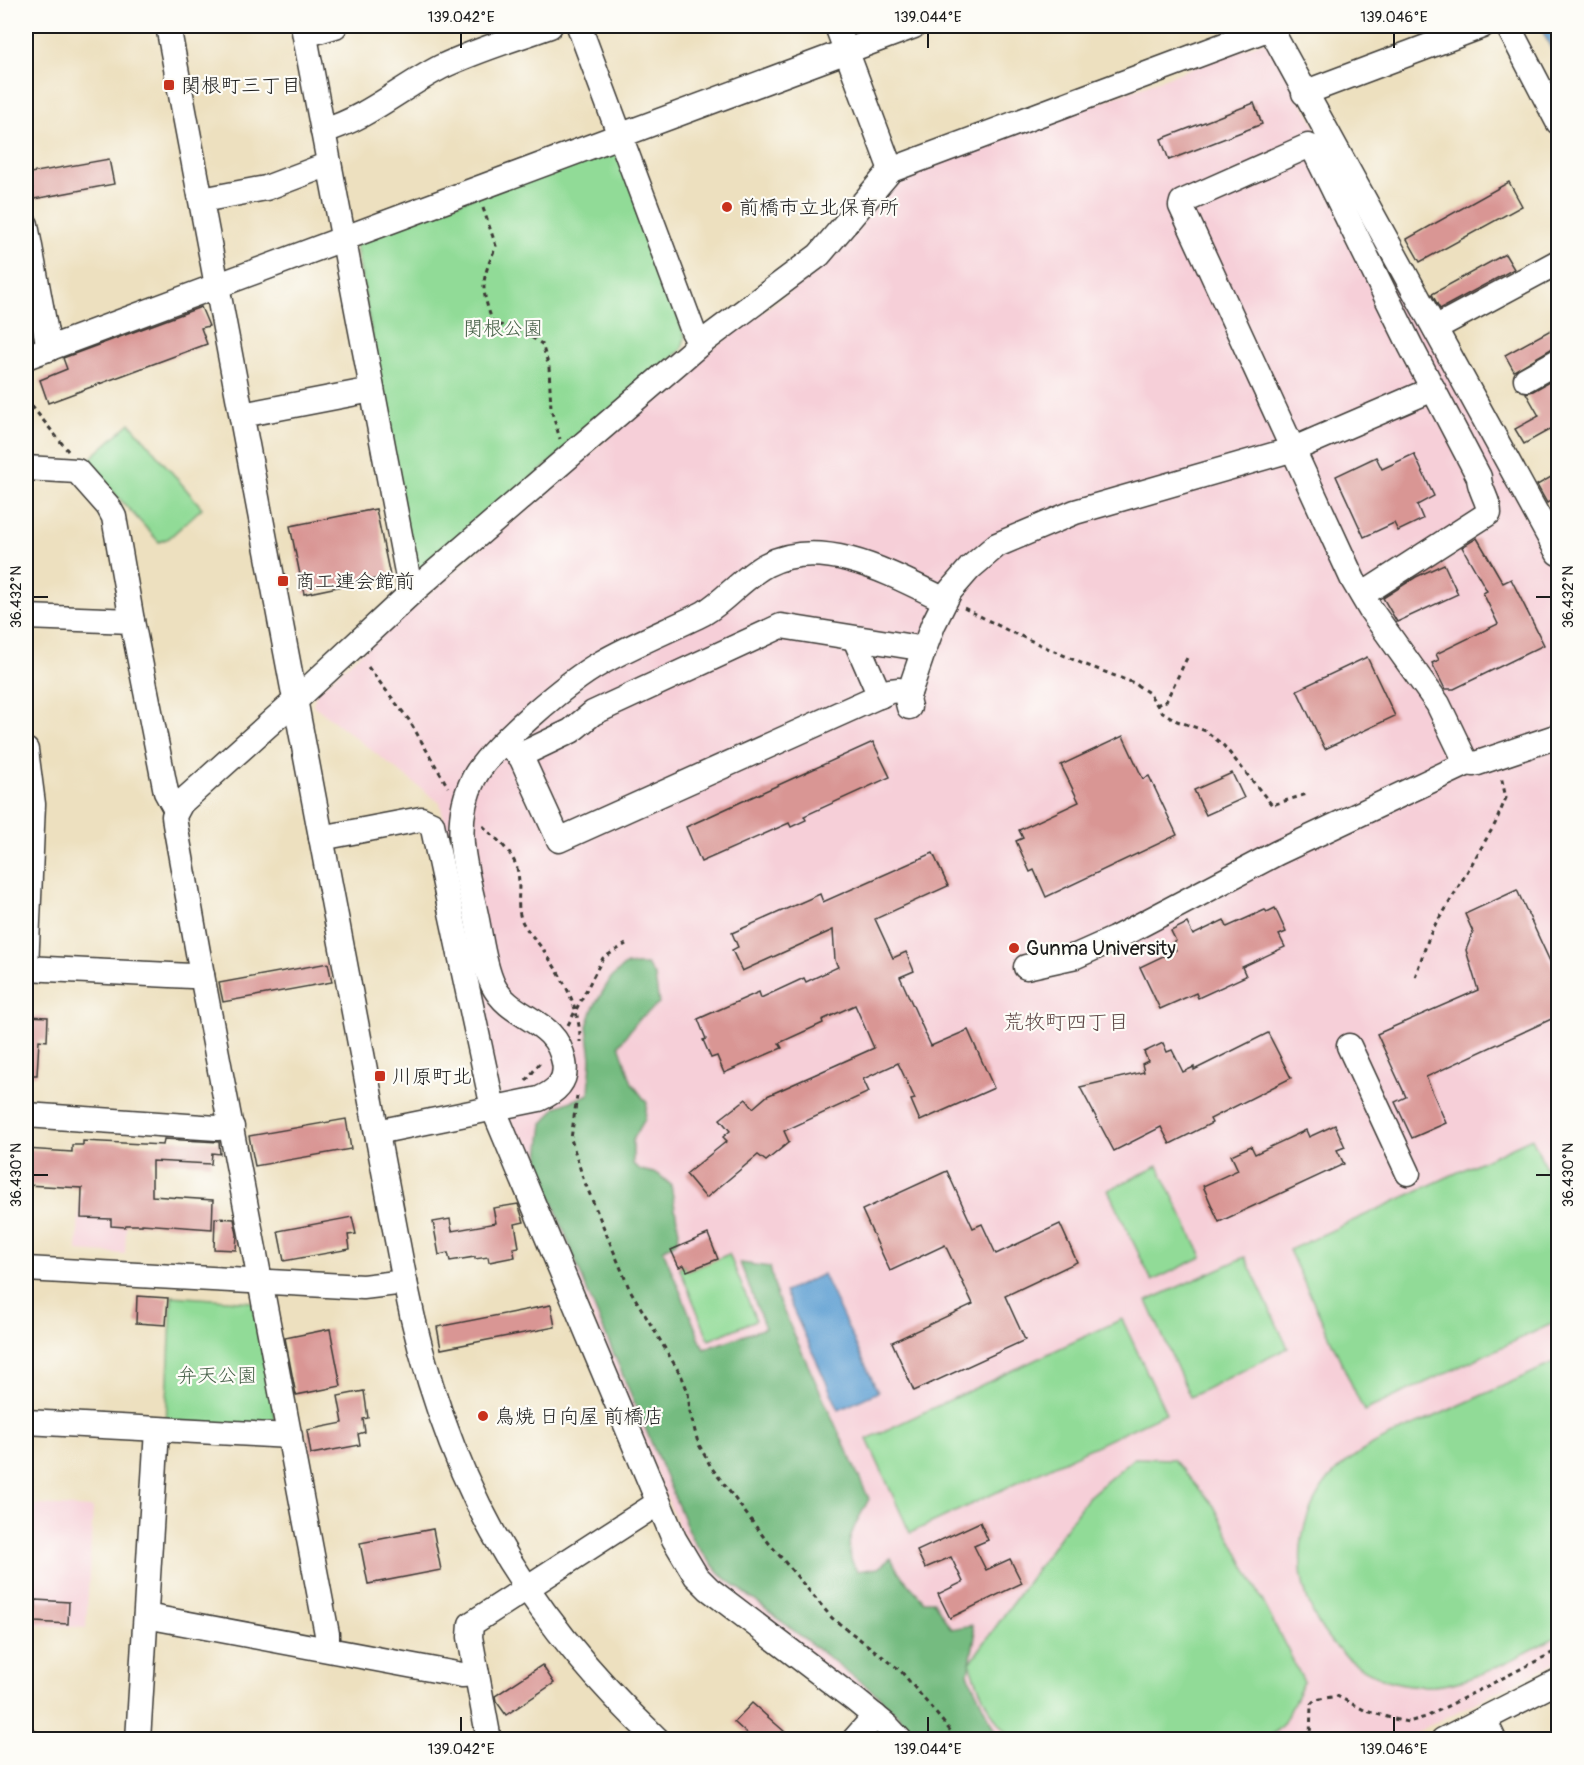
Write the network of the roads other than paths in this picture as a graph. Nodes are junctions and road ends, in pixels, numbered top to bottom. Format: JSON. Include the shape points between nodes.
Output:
{"nodes":[{"id":1,"x":168,"y":26,"type":"edge"},
{"id":2,"x":335,"y":26,"type":"edge"},
{"id":3,"x":550,"y":26,"type":"edge"},
{"id":4,"x":579,"y":26,"type":"edge"},
{"id":5,"x":837,"y":26,"type":"edge"},
{"id":6,"x":914,"y":26,"type":"edge"},
{"id":7,"x":1482,"y":26,"type":"edge"},
{"id":8,"x":1508,"y":26,"type":"edge"},
{"id":9,"x":1270,"y":27,"type":"edge"},
{"id":10,"x":304,"y":30,"type":"edge"},
{"id":11,"x":847,"y":51,"type":"junction"},
{"id":12,"x":1304,"y":93,"type":"junction"},
{"id":13,"x":1558,"y":122,"type":"edge"},
{"id":14,"x":323,"y":131,"type":"junction"},
{"id":15,"x":621,"y":135,"type":"junction"},
{"id":16,"x":329,"y":164,"type":"junction"},
{"id":17,"x":891,"y":170,"type":"junction"},
{"id":18,"x":202,"y":200,"type":"junction"},
{"id":19,"x":26,"y":225,"type":"edge"},
{"id":20,"x":343,"y":240,"type":"junction"},
{"id":21,"x":1557,"y":266,"type":"edge"},
{"id":22,"x":218,"y":286,"type":"junction"},
{"id":23,"x":1435,"y":328,"type":"junction"},
{"id":24,"x":700,"y":344,"type":"junction"},
{"id":25,"x":49,"y":349,"type":"junction"},
{"id":26,"x":26,"y":357,"type":"edge"},
{"id":27,"x":1558,"y":361,"type":"edge"},
{"id":28,"x":1526,"y":379,"type":"dead end"},
{"id":29,"x":1432,"y":389,"type":"junction"},
{"id":30,"x":372,"y":390,"type":"junction"},
{"id":31,"x":242,"y":415,"type":"junction"},
{"id":32,"x":1294,"y":449,"type":"junction"},
{"id":33,"x":26,"y":468,"type":"edge"},
{"id":34,"x":1558,"y":553,"type":"edge"},
{"id":35,"x":411,"y":593,"type":"junction"},
{"id":36,"x":1362,"y":595,"type":"junction"},
{"id":37,"x":945,"y":600,"type":"junction"},
{"id":38,"x":26,"y":617,"type":"edge"},
{"id":39,"x":132,"y":621,"type":"junction"},
{"id":40,"x":855,"y":639,"type":"junction"},
{"id":41,"x":923,"y":650,"type":"junction"},
{"id":42,"x":880,"y":696,"type":"junction"},
{"id":43,"x":296,"y":700,"type":"junction"},
{"id":44,"x":1558,"y":736,"type":"edge"},
{"id":45,"x":513,"y":749,"type":"junction"},
{"id":46,"x":26,"y":750,"type":"edge"},
{"id":47,"x":1468,"y":763,"type":"junction"},
{"id":48,"x":176,"y":810,"type":"junction"},
{"id":49,"x":321,"y":838,"type":"junction"},
{"id":50,"x":1026,"y":967,"type":"dead end"},
{"id":51,"x":26,"y":968,"type":"edge"},
{"id":52,"x":202,"y":975,"type":"junction"},
{"id":53,"x":1349,"y":1046,"type":"dead end"},
{"id":54,"x":493,"y":1108,"type":"junction"},
{"id":55,"x":26,"y":1115,"type":"edge"},
{"id":56,"x":232,"y":1127,"type":"junction"},
{"id":57,"x":376,"y":1131,"type":"junction"},
{"id":58,"x":1408,"y":1173,"type":"dead end"},
{"id":59,"x":26,"y":1269,"type":"edge"},
{"id":60,"x":260,"y":1281,"type":"junction"},
{"id":61,"x":405,"y":1282,"type":"junction"},
{"id":62,"x":26,"y":1422,"type":"edge"},
{"id":63,"x":157,"y":1430,"type":"junction"},
{"id":64,"x":290,"y":1436,"type":"junction"},
{"id":65,"x":658,"y":1503,"type":"junction"},
{"id":66,"x":526,"y":1588,"type":"junction"},
{"id":67,"x":146,"y":1616,"type":"junction"},
{"id":68,"x":327,"y":1649,"type":"junction"},
{"id":69,"x":477,"y":1674,"type":"junction"},
{"id":70,"x":1558,"y":1681,"type":"edge"},
{"id":71,"x":875,"y":1716,"type":"junction"},
{"id":72,"x":1489,"y":1729,"type":"edge"},
{"id":73,"x":138,"y":1740,"type":"edge"},
{"id":74,"x":489,"y":1740,"type":"edge"},
{"id":75,"x":658,"y":1740,"type":"edge"},
{"id":76,"x":854,"y":1740,"type":"edge"},
{"id":77,"x":900,"y":1740,"type":"edge"},
{"id":78,"x":1443,"y":1740,"type":"edge"}],
"edges":[{"from":1,"to":18,"type":"street"},
{"from":2,"to":10,"type":"street"},
{"from":3,"to":14,"type":"street","via":[[453,61],[356,117]]},
{"from":4,"to":15,"type":"street"},
{"from":5,"to":11,"type":"street"},
{"from":6,"to":11,"type":"street"},
{"from":7,"to":12,"type":"street"},
{"from":8,"to":13,"type":"street"},
{"from":9,"to":12,"type":"street"},
{"from":9,"to":17,"type":"street"},
{"from":10,"to":14,"type":"street"},
{"from":11,"to":15,"type":"street"},
{"from":11,"to":17,"type":"street"},
{"from":12,"to":23,"type":"street"},
{"from":14,"to":16,"type":"street"},
{"from":15,"to":20,"type":"street"},
{"from":15,"to":24,"type":"street"},
{"from":16,"to":18,"type":"street","via":[[266,188]]},
{"from":16,"to":20,"type":"street"},
{"from":17,"to":24,"type":"street","via":[[819,255]]},
{"from":18,"to":22,"type":"street"},
{"from":19,"to":25,"type":"street"},
{"from":20,"to":22,"type":"street"},
{"from":20,"to":30,"type":"street"},
{"from":21,"to":23,"type":"street"},
{"from":22,"to":25,"type":"street"},
{"from":22,"to":31,"type":"street"},
{"from":23,"to":34,"type":"street"},
{"from":24,"to":35,"type":"street"},
{"from":25,"to":26,"type":"street"},
{"from":27,"to":28,"type":"street"},
{"from":29,"to":32,"type":"street"},
{"from":29,"to":32,"type":"street","via":[[1313,148],[1308,146],[1182,202],[1181,206]]},
{"from":29,"to":36,"type":"street","via":[[1479,477],[1490,513]]},
{"from":30,"to":31,"type":"street"},
{"from":30,"to":35,"type":"street"},
{"from":31,"to":43,"type":"street"},
{"from":32,"to":36,"type":"street"},
{"from":32,"to":37,"type":"street","via":[[1075,512],[1021,533],[988,552]]},
{"from":33,"to":39,"type":"street","via":[[77,471],[108,506],[114,517]]},
{"from":35,"to":43,"type":"street"},
{"from":36,"to":47,"type":"street","via":[[1438,704]]},
{"from":37,"to":41,"type":"street"},
{"from":37,"to":45,"type":"street","via":[[844,558],[808,554],[778,560],[749,576],[718,605],[601,663],[548,703]]},
{"from":38,"to":39,"type":"street"},
{"from":39,"to":48,"type":"street","via":[[166,792]]},
{"from":40,"to":41,"type":"street"},
{"from":40,"to":42,"type":"street"},
{"from":40,"to":45,"type":"street","via":[[782,626],[593,713],[571,731],[529,751]]},
{"from":41,"to":42,"type":"street","via":[[909,700],[899,690]]},
{"from":42,"to":45,"type":"street","via":[[559,840]]},
{"from":43,"to":48,"type":"street"},
{"from":43,"to":49,"type":"street"},
{"from":44,"to":47,"type":"street"},
{"from":45,"to":54,"type":"street","via":[[485,762],[475,776],[461,820],[462,847],[492,983],[505,1002],[554,1037],[565,1067],[559,1087],[549,1095]]},
{"from":46,"to":51,"type":"street","via":[[33,804]]},
{"from":47,"to":50,"type":"street","via":[[1277,853],[1076,957]]},
{"from":48,"to":52,"type":"street","via":[[175,824]]},
{"from":49,"to":54,"type":"street","via":[[421,819],[432,824]]},
{"from":49,"to":57,"type":"street"},
{"from":51,"to":52,"type":"street"},
{"from":52,"to":56,"type":"street"},
{"from":53,"to":58,"type":"street"},
{"from":54,"to":57,"type":"street"},
{"from":54,"to":65,"type":"street"},
{"from":55,"to":56,"type":"street"},
{"from":56,"to":60,"type":"street"},
{"from":57,"to":61,"type":"street"},
{"from":59,"to":60,"type":"street"},
{"from":60,"to":61,"type":"street","via":[[363,1287]]},
{"from":60,"to":64,"type":"street"},
{"from":61,"to":66,"type":"street","via":[[425,1369],[453,1451],[494,1536]]},
{"from":62,"to":63,"type":"street"},
{"from":63,"to":64,"type":"street"},
{"from":63,"to":67,"type":"street"},
{"from":64,"to":68,"type":"street"},
{"from":65,"to":66,"type":"street"},
{"from":65,"to":71,"type":"street","via":[[683,1557],[709,1589]]},
{"from":66,"to":69,"type":"street","via":[[471,1624]]},
{"from":66,"to":75,"type":"street","via":[[581,1660]]},
{"from":67,"to":68,"type":"street"},
{"from":67,"to":73,"type":"street"},
{"from":68,"to":69,"type":"street","via":[[462,1675]]},
{"from":69,"to":74,"type":"street"},
{"from":70,"to":72,"type":"street"},
{"from":71,"to":76,"type":"street"},
{"from":71,"to":77,"type":"street"},
{"from":72,"to":78,"type":"street"}]}
